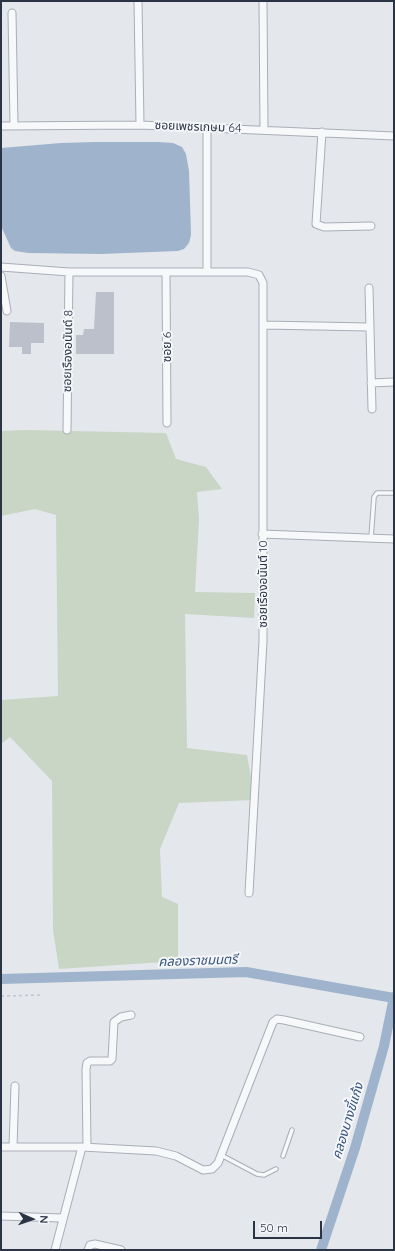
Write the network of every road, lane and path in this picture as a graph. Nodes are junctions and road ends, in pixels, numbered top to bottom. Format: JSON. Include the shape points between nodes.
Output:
{"nodes":[{"id":1,"x":138,"y":1,"type":"edge"},
{"id":2,"x":263,"y":1,"type":"edge"},
{"id":3,"x":12,"y":13,"type":"dead end"},
{"id":4,"x":14,"y":125,"type":"junction"},
{"id":5,"x":140,"y":125,"type":"junction"},
{"id":6,"x":1,"y":126,"type":"edge"},
{"id":7,"x":207,"y":127,"type":"junction"},
{"id":8,"x":264,"y":130,"type":"junction"},
{"id":9,"x":322,"y":132,"type":"junction"},
{"id":10,"x":394,"y":136,"type":"edge"},
{"id":11,"x":370,"y":226,"type":"dead end"},
{"id":12,"x":1,"y":267,"type":"edge"},
{"id":13,"x":207,"y":271,"type":"junction"},
{"id":14,"x":69,"y":272,"type":"junction"},
{"id":15,"x":166,"y":272,"type":"junction"},
{"id":16,"x":1,"y":276,"type":"edge"},
{"id":17,"x":369,"y":288,"type":"dead end"},
{"id":18,"x":7,"y":311,"type":"dead end"},
{"id":19,"x":264,"y":325,"type":"junction"},
{"id":20,"x":369,"y":328,"type":"junction"},
{"id":21,"x":394,"y":382,"type":"edge"},
{"id":22,"x":371,"y":383,"type":"junction"},
{"id":23,"x":372,"y":409,"type":"dead end"},
{"id":24,"x":167,"y":423,"type":"dead end"},
{"id":25,"x":67,"y":430,"type":"dead end"},
{"id":26,"x":394,"y":493,"type":"edge"},
{"id":27,"x":262,"y":534,"type":"junction"},
{"id":28,"x":371,"y":538,"type":"junction"},
{"id":29,"x":394,"y":539,"type":"edge"},
{"id":30,"x":249,"y":893,"type":"dead end"},
{"id":31,"x":1,"y":996,"type":"edge"},
{"id":32,"x":42,"y":996,"type":"dead end"},
{"id":33,"x":131,"y":1015,"type":"dead end"},
{"id":34,"x":360,"y":1037,"type":"dead end"},
{"id":35,"x":15,"y":1086,"type":"dead end"},
{"id":36,"x":292,"y":1130,"type":"dead end"},
{"id":37,"x":1,"y":1147,"type":"edge"},
{"id":38,"x":13,"y":1147,"type":"junction"},
{"id":39,"x":84,"y":1147,"type":"junction"},
{"id":40,"x":221,"y":1155,"type":"junction"},
{"id":41,"x":282,"y":1156,"type":"dead end"},
{"id":42,"x":276,"y":1169,"type":"dead end"},
{"id":43,"x":1,"y":1216,"type":"edge"},
{"id":44,"x":62,"y":1218,"type":"junction"},
{"id":45,"x":55,"y":1250,"type":"edge"},
{"id":46,"x":88,"y":1250,"type":"edge"},
{"id":47,"x":121,"y":1250,"type":"edge"}],
"edges":[{"from":1,"to":5,"type":"street"},
{"from":2,"to":8,"type":"street"},
{"from":3,"to":4,"type":"street"},
{"from":4,"to":5,"type":"street","name":"ซอยเพชรเกษม 64"},
{"from":4,"to":6,"type":"street","name":"ซอยเพชรเกษม 64"},
{"from":5,"to":7,"type":"street","name":"ซอยเพชรเกษม 64"},
{"from":7,"to":8,"type":"street","name":"ซอยเพชรเกษม 64"},
{"from":7,"to":13,"type":"street"},
{"from":8,"to":9,"type":"street","name":"ซอยเพชรเกษม 64"},
{"from":9,"to":10,"type":"street","name":"ซอยเพชรเกษม 64"},
{"from":9,"to":11,"type":"street","via":[[316,224],[324,227]]},
{"from":12,"to":14,"type":"street"},
{"from":13,"to":15,"type":"street"},
{"from":13,"to":19,"type":"street","name":"ซอยเรืองอนันต์ 10","via":[[248,272],[259,275],[263,283]]},
{"from":14,"to":15,"type":"street"},
{"from":14,"to":25,"type":"street","name":"ซอยเรืองอนันต์ 8"},
{"from":15,"to":24,"type":"street","name":"ซอย 6"},
{"from":16,"to":18,"type":"street"},
{"from":17,"to":20,"type":"street"},
{"from":19,"to":20,"type":"street"},
{"from":19,"to":27,"type":"street","name":"ซอยเรืองอนันต์ 10"},
{"from":20,"to":22,"type":"street"},
{"from":21,"to":22,"type":"street"},
{"from":22,"to":23,"type":"street"},
{"from":26,"to":28,"type":"lane","via":[[377,493],[374,497]]},
{"from":27,"to":28,"type":"street"},
{"from":27,"to":30,"type":"street","name":"ซอยเรืองอนันต์ 10","via":[[263,641]]},
{"from":28,"to":29,"type":"street"},
{"from":31,"to":32,"type":"path"},
{"from":33,"to":39,"type":"street","via":[[114,1022],[112,1059],[87,1063]]},
{"from":34,"to":40,"type":"street","via":[[284,1020],[277,1019],[273,1022]]},
{"from":35,"to":38,"type":"street"},
{"from":36,"to":41,"type":"lane"},
{"from":37,"to":38,"type":"street"},
{"from":38,"to":39,"type":"street"},
{"from":39,"to":40,"type":"street","via":[[156,1151],[176,1156],[203,1170],[212,1169]]},
{"from":39,"to":44,"type":"street"},
{"from":40,"to":42,"type":"lane","via":[[257,1174],[264,1175]]},
{"from":43,"to":44,"type":"street"},
{"from":44,"to":45,"type":"street"},
{"from":46,"to":47,"type":"street","via":[[90,1245],[95,1244]]}]}
